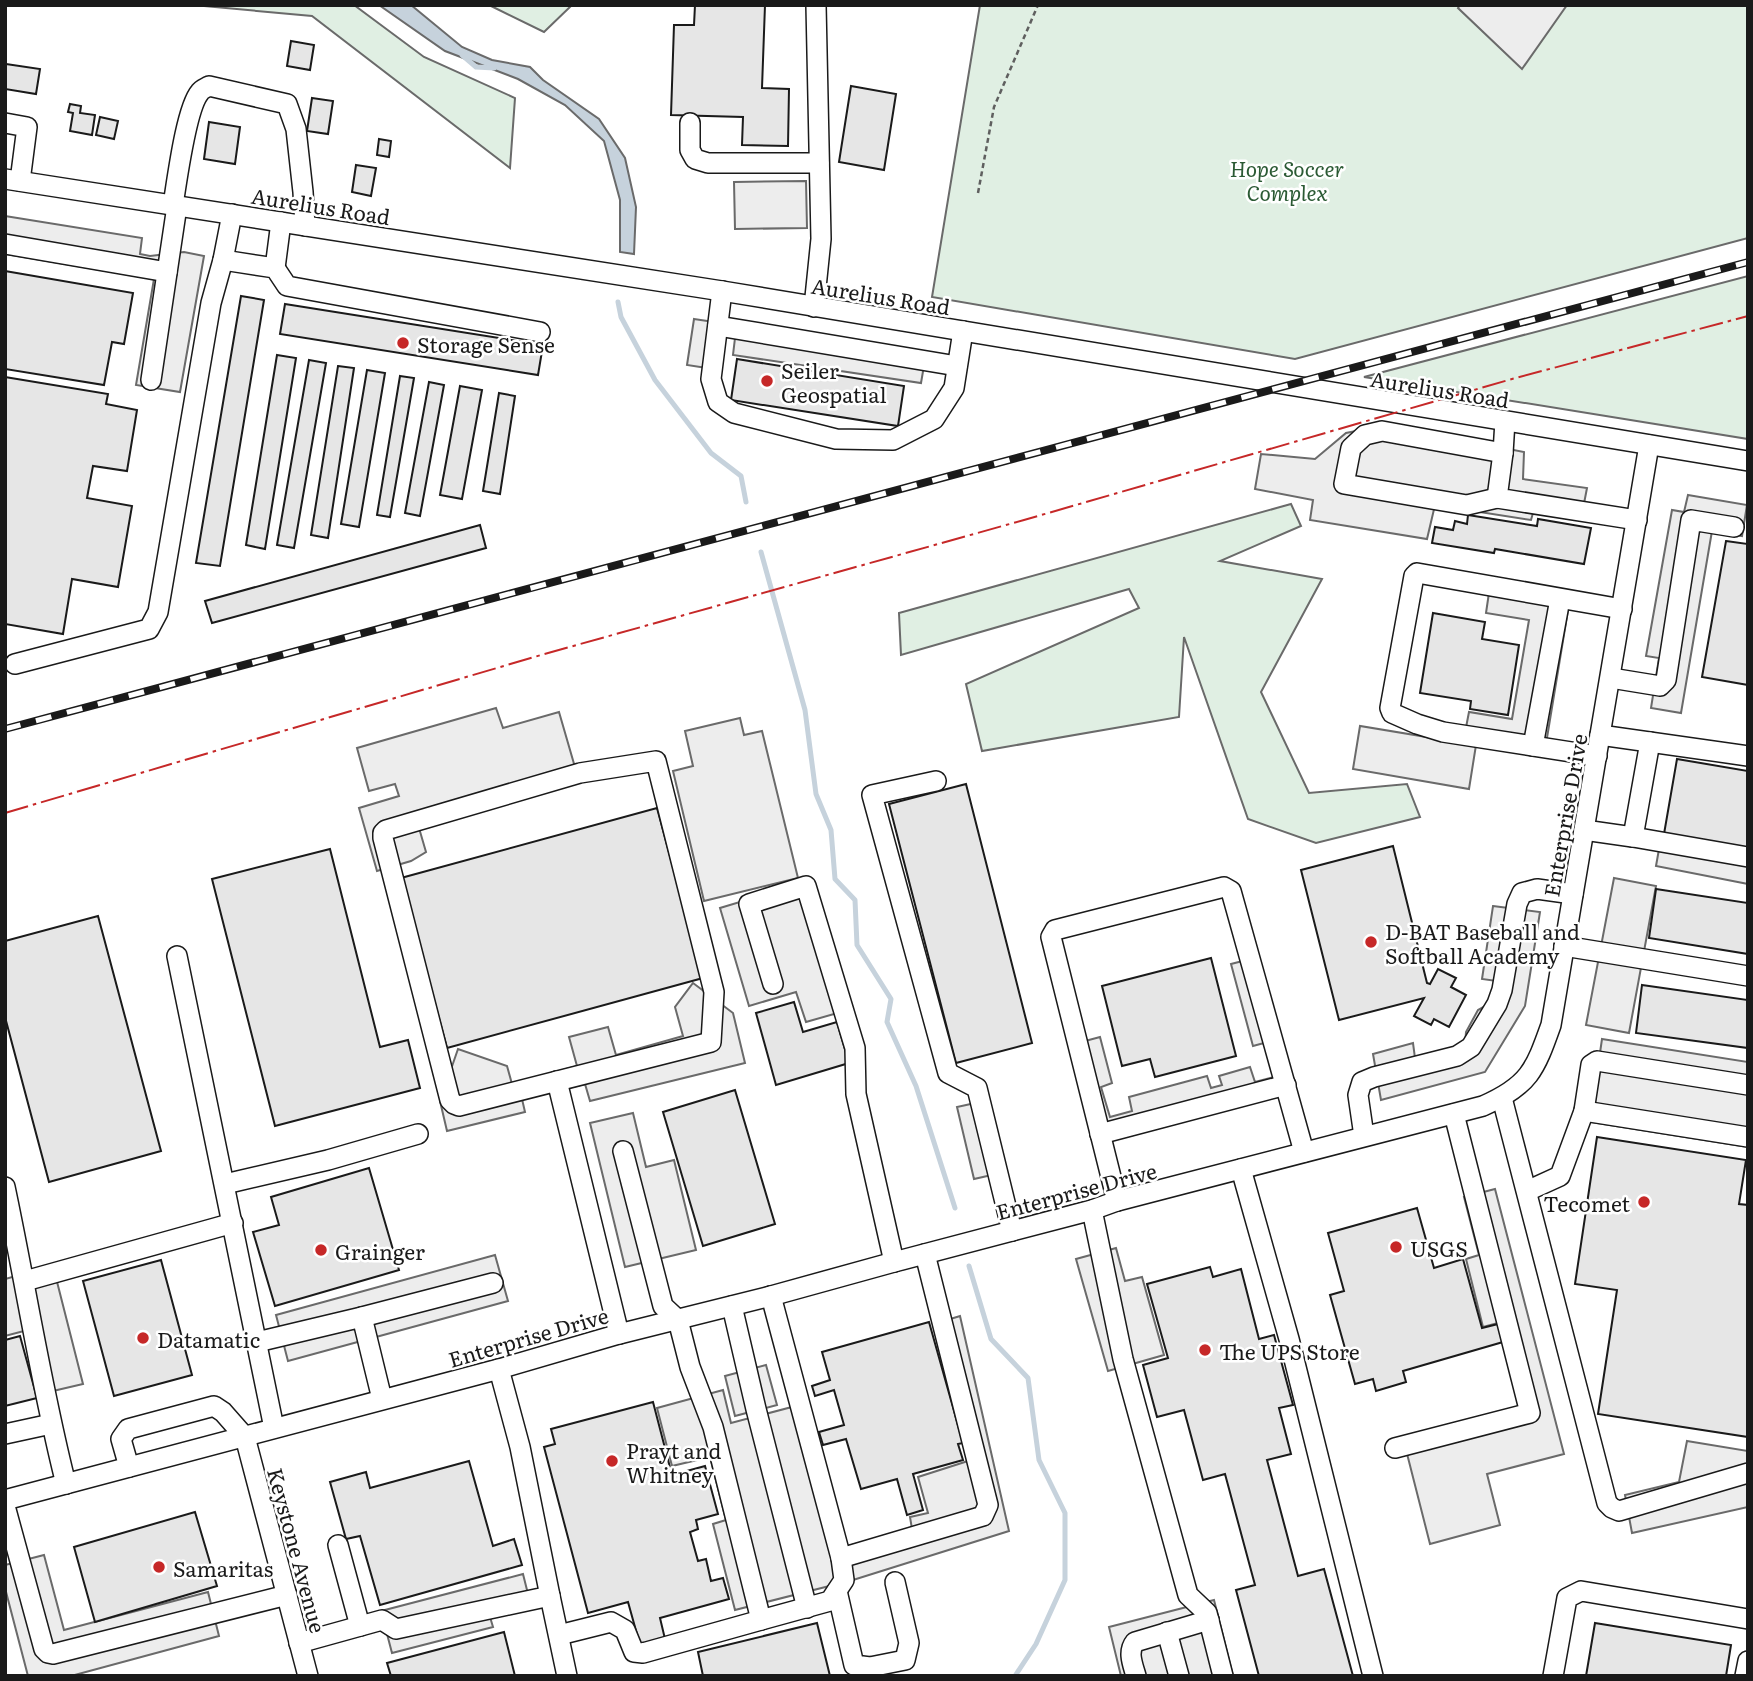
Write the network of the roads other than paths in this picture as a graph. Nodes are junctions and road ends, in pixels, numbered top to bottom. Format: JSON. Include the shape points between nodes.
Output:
{"nodes":[{"id":1,"x":816,"y":5,"type":"edge"},
{"id":2,"x":5,"y":123,"type":"edge"},
{"id":3,"x":690,"y":123,"type":"dead end"},
{"id":4,"x":819,"y":163,"type":"junction"},
{"id":5,"x":13,"y":180,"type":"edge"},
{"id":6,"x":175,"y":205,"type":"junction"},
{"id":7,"x":232,"y":214,"type":"junction"},
{"id":8,"x":281,"y":222,"type":"junction"},
{"id":9,"x":305,"y":226,"type":"junction"},
{"id":10,"x":5,"y":244,"type":"edge"},
{"id":11,"x":223,"y":260,"type":"junction"},
{"id":12,"x":275,"y":268,"type":"junction"},
{"id":13,"x":167,"y":272,"type":"junction"},
{"id":14,"x":722,"y":291,"type":"junction"},
{"id":15,"x":814,"y":307,"type":"junction"},
{"id":16,"x":718,"y":326,"type":"junction"},
{"id":17,"x":962,"y":331,"type":"junction"},
{"id":18,"x":540,"y":332,"type":"dead end"},
{"id":19,"x":957,"y":366,"type":"junction"},
{"id":20,"x":151,"y":380,"type":"dead end"},
{"id":21,"x":1505,"y":421,"type":"junction"},
{"id":22,"x":1649,"y":445,"type":"junction"},
{"id":23,"x":1503,"y":453,"type":"junction"},
{"id":24,"x":1748,"y":461,"type":"edge"},
{"id":25,"x":1497,"y":498,"type":"junction"},
{"id":26,"x":1637,"y":520,"type":"junction"},
{"id":27,"x":1734,"y":527,"type":"dead end"},
{"id":28,"x":1560,"y":599,"type":"junction"},
{"id":29,"x":1622,"y":609,"type":"junction"},
{"id":30,"x":15,"y":664,"type":"dead end"},
{"id":31,"x":1611,"y":678,"type":"junction"},
{"id":32,"x":1601,"y":735,"type":"junction"},
{"id":33,"x":1650,"y":742,"type":"junction"},
{"id":34,"x":1533,"y":746,"type":"junction"},
{"id":35,"x":1597,"y":756,"type":"junction"},
{"id":36,"x":1748,"y":756,"type":"edge"},
{"id":37,"x":936,"y":781,"type":"dead end"},
{"id":38,"x":1584,"y":830,"type":"junction"},
{"id":39,"x":1633,"y":837,"type":"junction"},
{"id":40,"x":1748,"y":858,"type":"edge"},
{"id":41,"x":1573,"y":894,"type":"junction"},
{"id":42,"x":1564,"y":946,"type":"junction"},
{"id":43,"x":177,"y":956,"type":"dead end"},
{"id":44,"x":1748,"y":976,"type":"edge"},
{"id":45,"x":773,"y":984,"type":"dead end"},
{"id":46,"x":557,"y":1081,"type":"junction"},
{"id":47,"x":1286,"y":1085,"type":"junction"},
{"id":48,"x":1748,"y":1085,"type":"edge"},
{"id":49,"x":1502,"y":1098,"type":"junction"},
{"id":50,"x":1584,"y":1111,"type":"junction"},
{"id":51,"x":1454,"y":1114,"type":"junction"},
{"id":52,"x":418,"y":1134,"type":"dead end"},
{"id":53,"x":1100,"y":1134,"type":"junction"},
{"id":54,"x":1364,"y":1136,"type":"junction"},
{"id":55,"x":1748,"y":1137,"type":"edge"},
{"id":56,"x":623,"y":1151,"type":"dead end"},
{"id":57,"x":1304,"y":1152,"type":"junction"},
{"id":58,"x":1241,"y":1169,"type":"junction"},
{"id":59,"x":225,"y":1184,"type":"junction"},
{"id":60,"x":5,"y":1186,"type":"edge"},
{"id":61,"x":1527,"y":1191,"type":"junction"},
{"id":62,"x":1117,"y":1201,"type":"junction"},
{"id":63,"x":1092,"y":1210,"type":"junction"},
{"id":64,"x":233,"y":1223,"type":"junction"},
{"id":65,"x":1012,"y":1231,"type":"junction"},
{"id":66,"x":925,"y":1254,"type":"junction"},
{"id":67,"x":894,"y":1262,"type":"junction"},
{"id":68,"x":25,"y":1281,"type":"junction"},
{"id":69,"x":493,"y":1283,"type":"dead end"},
{"id":70,"x":771,"y":1296,"type":"junction"},
{"id":71,"x":732,"y":1306,"type":"junction"},
{"id":72,"x":362,"y":1317,"type":"junction"},
{"id":73,"x":678,"y":1320,"type":"junction"},
{"id":74,"x":619,"y":1334,"type":"junction"},
{"id":75,"x":257,"y":1342,"type":"junction"},
{"id":76,"x":499,"y":1369,"type":"junction"},
{"id":77,"x":382,"y":1399,"type":"junction"},
{"id":78,"x":51,"y":1424,"type":"junction"},
{"id":79,"x":274,"y":1428,"type":"junction"},
{"id":80,"x":5,"y":1434,"type":"edge"},
{"id":81,"x":245,"y":1437,"type":"junction"},
{"id":82,"x":1395,"y":1448,"type":"dead end"},
{"id":83,"x":129,"y":1467,"type":"junction"},
{"id":84,"x":1748,"y":1473,"type":"edge"},
{"id":85,"x":66,"y":1484,"type":"junction"},
{"id":86,"x":5,"y":1500,"type":"edge"},
{"id":87,"x":5,"y":1506,"type":"edge"},
{"id":88,"x":338,"y":1545,"type":"dead end"},
{"id":89,"x":841,"y":1559,"type":"junction"},
{"id":90,"x":895,"y":1583,"type":"dead end"},
{"id":91,"x":837,"y":1591,"type":"junction"},
{"id":92,"x":287,"y":1595,"type":"junction"},
{"id":93,"x":550,"y":1596,"type":"junction"},
{"id":94,"x":807,"y":1608,"type":"junction"},
{"id":95,"x":1748,"y":1619,"type":"edge"},
{"id":96,"x":761,"y":1620,"type":"junction"},
{"id":97,"x":1209,"y":1620,"type":"junction"},
{"id":98,"x":360,"y":1626,"type":"junction"},
{"id":99,"x":1167,"y":1632,"type":"junction"},
{"id":100,"x":559,"y":1635,"type":"junction"},
{"id":101,"x":299,"y":1643,"type":"junction"},
{"id":102,"x":1748,"y":1661,"type":"edge"},
{"id":103,"x":308,"y":1676,"type":"edge"},
{"id":104,"x":568,"y":1676,"type":"edge"},
{"id":105,"x":1136,"y":1676,"type":"edge"},
{"id":106,"x":1179,"y":1676,"type":"edge"},
{"id":107,"x":1223,"y":1676,"type":"edge"},
{"id":108,"x":1373,"y":1676,"type":"edge"},
{"id":109,"x":1553,"y":1676,"type":"edge"},
{"id":110,"x":1745,"y":1676,"type":"edge"}],
"edges":[{"from":1,"to":4,"type":"street"},
{"from":2,"to":5,"type":"street","via":[[27,127]]},
{"from":3,"to":4,"type":"street","via":[[690,150],[695,159],[708,163]]},
{"from":4,"to":15,"type":"street","via":[[821,239]]},
{"from":5,"to":6,"type":"street","name":"Aurelius Road"},
{"from":6,"to":7,"type":"street","name":"Aurelius Road"},
{"from":6,"to":9,"type":"street","via":[[192,107],[209,86],[287,104],[296,129]]},
{"from":6,"to":13,"type":"street"},
{"from":7,"to":8,"type":"street","name":"Aurelius Road"},
{"from":7,"to":11,"type":"street"},
{"from":8,"to":9,"type":"street","name":"Aurelius Road"},
{"from":8,"to":12,"type":"street"},
{"from":9,"to":14,"type":"street","name":"Aurelius Road"},
{"from":10,"to":13,"type":"street"},
{"from":11,"to":12,"type":"street"},
{"from":11,"to":30,"type":"street","via":[[211,303],[158,612],[149,629]]},
{"from":12,"to":18,"type":"street","via":[[287,286]]},
{"from":13,"to":20,"type":"street"},
{"from":14,"to":15,"type":"street","name":"Aurelius Road"},
{"from":14,"to":16,"type":"street"},
{"from":15,"to":17,"type":"street","name":"Aurelius Road"},
{"from":16,"to":19,"type":"street"},
{"from":16,"to":19,"type":"street","via":[[710,379],[718,402],[734,413],[836,439],[893,440],[934,419],[954,388]]},
{"from":17,"to":19,"type":"street"},
{"from":17,"to":21,"type":"street","name":"Aurelius Road"},
{"from":21,"to":22,"type":"street","name":"Aurelius Road"},
{"from":21,"to":23,"type":"street"},
{"from":22,"to":24,"type":"street","name":"Aurelius Road"},
{"from":22,"to":26,"type":"street","name":"Enterprise Drive"},
{"from":23,"to":25,"type":"street"},
{"from":23,"to":25,"type":"street","via":[[1382,431],[1365,435],[1350,447],[1344,484],[1467,505]]},
{"from":25,"to":26,"type":"street"},
{"from":26,"to":29,"type":"street","name":"Enterprise Drive"},
{"from":27,"to":31,"type":"street","via":[[1691,520],[1662,684]]},
{"from":28,"to":29,"type":"street"},
{"from":28,"to":34,"type":"street"},
{"from":28,"to":34,"type":"street","via":[[1417,573],[1390,708],[1392,713],[1443,732]]},
{"from":29,"to":31,"type":"street","name":"Enterprise Drive"},
{"from":31,"to":32,"type":"street","name":"Enterprise Drive"},
{"from":32,"to":33,"type":"street"},
{"from":32,"to":35,"type":"street","name":"Enterprise Drive"},
{"from":33,"to":36,"type":"street"},
{"from":33,"to":39,"type":"street"},
{"from":34,"to":35,"type":"street"},
{"from":35,"to":38,"type":"street","name":"Enterprise Drive"},
{"from":37,"to":65,"type":"street","via":[[872,795],[948,1073],[976,1088]]},
{"from":38,"to":39,"type":"street"},
{"from":38,"to":41,"type":"street","name":"Enterprise Drive"},
{"from":39,"to":40,"type":"street"},
{"from":41,"to":42,"type":"street","name":"Enterprise Drive"},
{"from":41,"to":54,"type":"street","via":[[1537,889],[1522,893],[1502,990],[1471,1047],[1457,1056],[1362,1083],[1358,1095]]},
{"from":42,"to":44,"type":"street"},
{"from":42,"to":49,"type":"street","name":"Enterprise Drive","via":[[1551,1025],[1539,1060],[1522,1084]]},
{"from":43,"to":59,"type":"street"},
{"from":45,"to":67,"type":"street","via":[[749,904],[806,886],[855,1048],[856,1094]]},
{"from":46,"to":46,"type":"street","via":[[711,1042],[714,992],[656,761],[580,773],[383,833],[450,1100],[458,1106]]},
{"from":46,"to":74,"type":"street"},
{"from":47,"to":53,"type":"street"},
{"from":47,"to":53,"type":"street","via":[[1228,888],[1055,930],[1051,937]]},
{"from":47,"to":57,"type":"street"},
{"from":48,"to":50,"type":"street","via":[[1597,1061],[1591,1065]]},
{"from":49,"to":51,"type":"street","name":"Enterprise Drive"},
{"from":49,"to":61,"type":"street"},
{"from":50,"to":55,"type":"street"},
{"from":50,"to":61,"type":"street","via":[[1560,1176]]},
{"from":51,"to":54,"type":"street","name":"Enterprise Drive"},
{"from":51,"to":82,"type":"street","via":[[1530,1413]]},
{"from":52,"to":59,"type":"street"},
{"from":53,"to":62,"type":"street"},
{"from":54,"to":57,"type":"street","name":"Enterprise Drive"},
{"from":56,"to":73,"type":"street","via":[[663,1306]]},
{"from":57,"to":58,"type":"street","name":"Enterprise Drive"},
{"from":58,"to":62,"type":"street","name":"Enterprise Drive"},
{"from":58,"to":108,"type":"street","via":[[1289,1339]]},
{"from":59,"to":64,"type":"street"},
{"from":60,"to":68,"type":"street"},
{"from":61,"to":84,"type":"street","via":[[1607,1503],[1619,1511]]},
{"from":62,"to":63,"type":"street","name":"Enterprise Drive"},
{"from":63,"to":65,"type":"street","name":"Enterprise Drive"},
{"from":63,"to":97,"type":"street","via":[[1123,1359],[1188,1595]]},
{"from":64,"to":68,"type":"street"},
{"from":64,"to":75,"type":"street"},
{"from":65,"to":66,"type":"street","name":"Enterprise Drive"},
{"from":66,"to":67,"type":"street","name":"Enterprise Drive"},
{"from":66,"to":89,"type":"street","via":[[988,1505],[983,1516]]},
{"from":67,"to":70,"type":"street","name":"Enterprise Drive"},
{"from":68,"to":78,"type":"street"},
{"from":69,"to":72,"type":"street"},
{"from":70,"to":71,"type":"street","name":"Enterprise Drive"},
{"from":70,"to":89,"type":"street"},
{"from":71,"to":73,"type":"street","name":"Enterprise Drive"},
{"from":71,"to":94,"type":"street"},
{"from":72,"to":75,"type":"street"},
{"from":72,"to":77,"type":"street"},
{"from":73,"to":74,"type":"street","name":"Enterprise Drive"},
{"from":73,"to":96,"type":"street","via":[[713,1427]]},
{"from":74,"to":76,"type":"street","name":"Enterprise Drive"},
{"from":75,"to":79,"type":"street"},
{"from":76,"to":77,"type":"street","name":"Enterprise Drive"},
{"from":76,"to":93,"type":"street"},
{"from":77,"to":79,"type":"street","name":"Enterprise Drive"},
{"from":78,"to":80,"type":"street"},
{"from":78,"to":85,"type":"street"},
{"from":79,"to":81,"type":"street","name":"Enterprise Drive"},
{"from":81,"to":83,"type":"street","name":"Enterprise Drive"},
{"from":81,"to":83,"type":"street","via":[[214,1406],[152,1422],[128,1429],[121,1439]]},
{"from":81,"to":92,"type":"street","name":"Keystone Avenue"},
{"from":83,"to":85,"type":"street","name":"Enterprise Drive"},
{"from":85,"to":86,"type":"street","name":"Enterprise Drive"},
{"from":87,"to":92,"type":"street","via":[[48,1653]]},
{"from":88,"to":98,"type":"street"},
{"from":89,"to":91,"type":"street","via":[[844,1580]]},
{"from":90,"to":91,"type":"street","via":[[909,1643],[905,1660],[870,1667],[854,1665]]},
{"from":91,"to":94,"type":"street","via":[[830,1601]]},
{"from":92,"to":101,"type":"street","name":"Keystone Avenue"},
{"from":93,"to":98,"type":"street","via":[[396,1629],[382,1620]]},
{"from":93,"to":100,"type":"street"},
{"from":94,"to":96,"type":"street"},
{"from":95,"to":109,"type":"street","via":[[1581,1591],[1567,1598]]},
{"from":96,"to":100,"type":"street","via":[[643,1653],[634,1652],[625,1630],[611,1622]]},
{"from":97,"to":99,"type":"street"},
{"from":97,"to":107,"type":"street"},
{"from":98,"to":101,"type":"street"},
{"from":99,"to":105,"type":"street","via":[[1132,1646]]},
{"from":99,"to":106,"type":"street"},
{"from":100,"to":104,"type":"street"},
{"from":101,"to":103,"type":"street","name":"Keystone Avenue"},
{"from":102,"to":110,"type":"street"}]}
